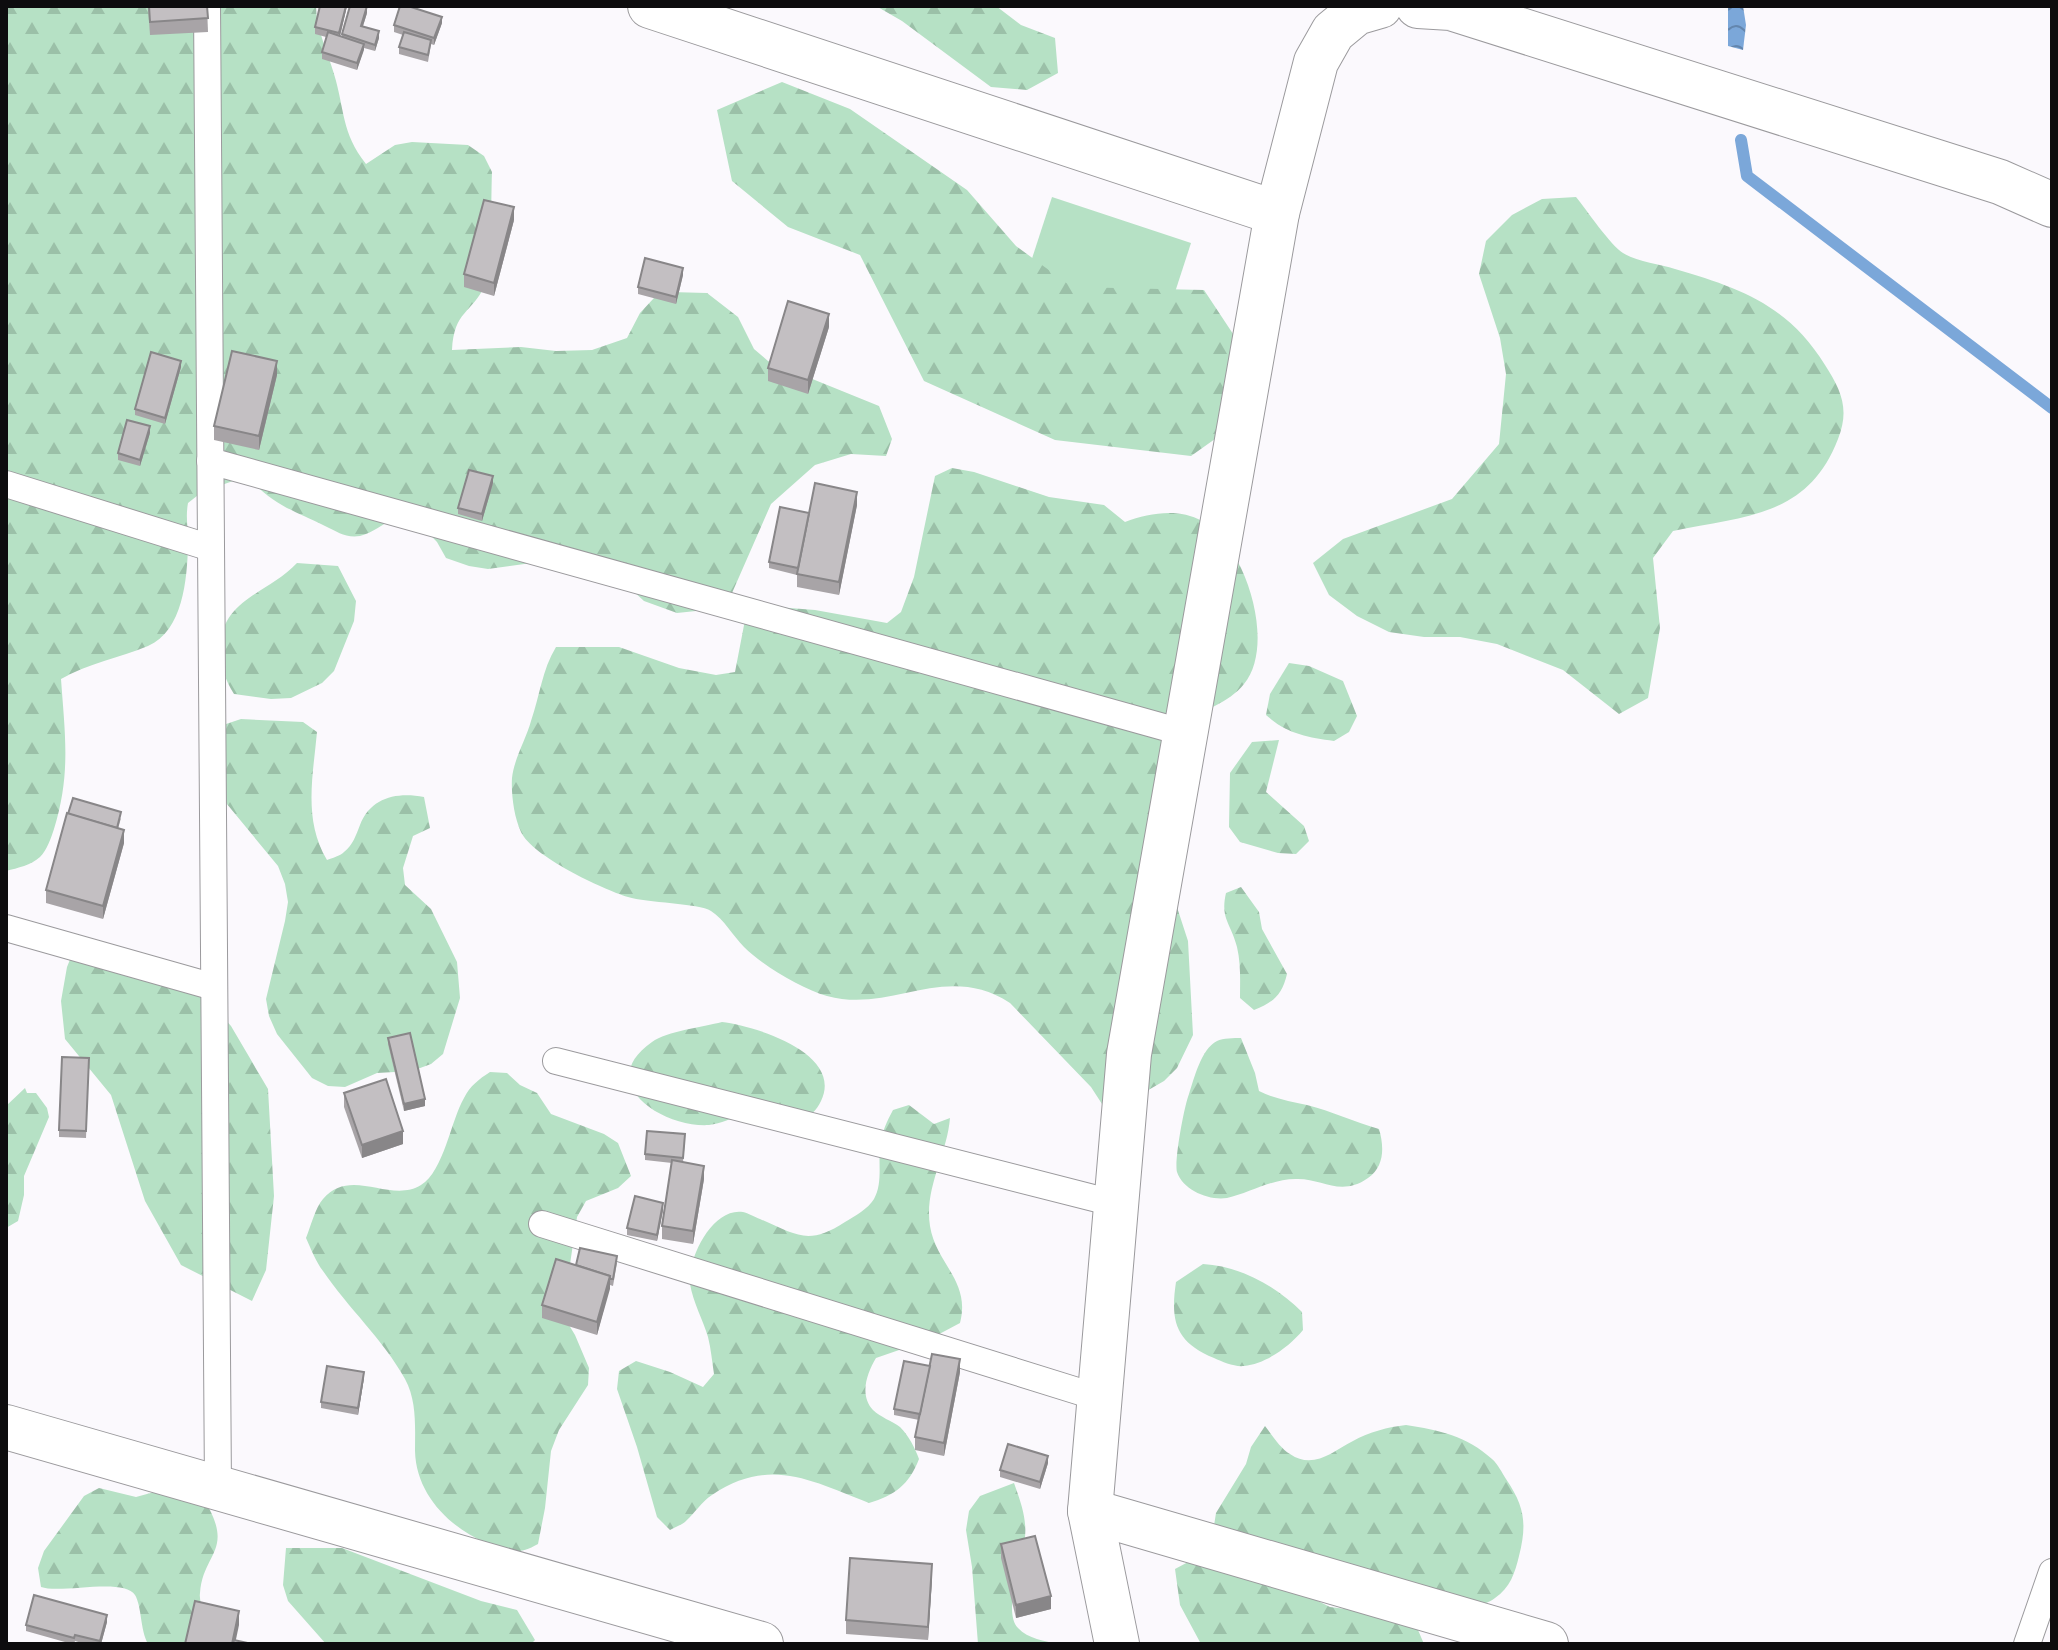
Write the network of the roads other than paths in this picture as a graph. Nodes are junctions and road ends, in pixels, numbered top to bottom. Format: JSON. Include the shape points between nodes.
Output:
{"nodes":[{"id":1,"x":207,"y":6,"type":"edge"},
{"id":2,"x":650,"y":6,"type":"edge"},
{"id":3,"x":1380,"y":6,"type":"edge"},
{"id":4,"x":1418,"y":6,"type":"edge"},
{"id":5,"x":2052,"y":205,"type":"edge"},
{"id":6,"x":1277,"y":213,"type":"junction"},
{"id":7,"x":210,"y":461,"type":"junction"},
{"id":8,"x":6,"y":484,"type":"edge"},
{"id":9,"x":211,"y":548,"type":"junction"},
{"id":10,"x":1185,"y":733,"type":"junction"},
{"id":11,"x":6,"y":928,"type":"edge"},
{"id":12,"x":214,"y":987,"type":"junction"},
{"id":13,"x":556,"y":1061,"type":"dead end"},
{"id":14,"x":1117,"y":1204,"type":"junction"},
{"id":15,"x":542,"y":1224,"type":"dead end"},
{"id":16,"x":1100,"y":1398,"type":"junction"},
{"id":17,"x":6,"y":1427,"type":"edge"},
{"id":18,"x":218,"y":1488,"type":"junction"},
{"id":19,"x":1090,"y":1511,"type":"junction"},
{"id":20,"x":2052,"y":1572,"type":"edge"},
{"id":21,"x":761,"y":1644,"type":"edge"},
{"id":22,"x":1117,"y":1644,"type":"edge"},
{"id":23,"x":1546,"y":1644,"type":"edge"},
{"id":24,"x":2027,"y":1644,"type":"edge"}],
"edges":[{"from":1,"to":7,"type":"lane"},
{"from":2,"to":6,"type":"street"},
{"from":3,"to":6,"type":"street","via":[[1356,13],[1333,32],[1316,62]]},
{"from":4,"to":5,"type":"street","via":[[1451,8],[2000,182]]},
{"from":6,"to":10,"type":"street"},
{"from":7,"to":9,"type":"lane"},
{"from":7,"to":10,"type":"lane"},
{"from":8,"to":9,"type":"lane"},
{"from":9,"to":12,"type":"lane"},
{"from":10,"to":14,"type":"street","via":[[1129,1054]]},
{"from":11,"to":12,"type":"lane"},
{"from":12,"to":18,"type":"lane"},
{"from":13,"to":14,"type":"lane"},
{"from":14,"to":16,"type":"street"},
{"from":15,"to":16,"type":"lane"},
{"from":16,"to":19,"type":"street"},
{"from":17,"to":18,"type":"street"},
{"from":18,"to":21,"type":"street"},
{"from":19,"to":22,"type":"street"},
{"from":19,"to":23,"type":"street"},
{"from":20,"to":24,"type":"lane"}]}
